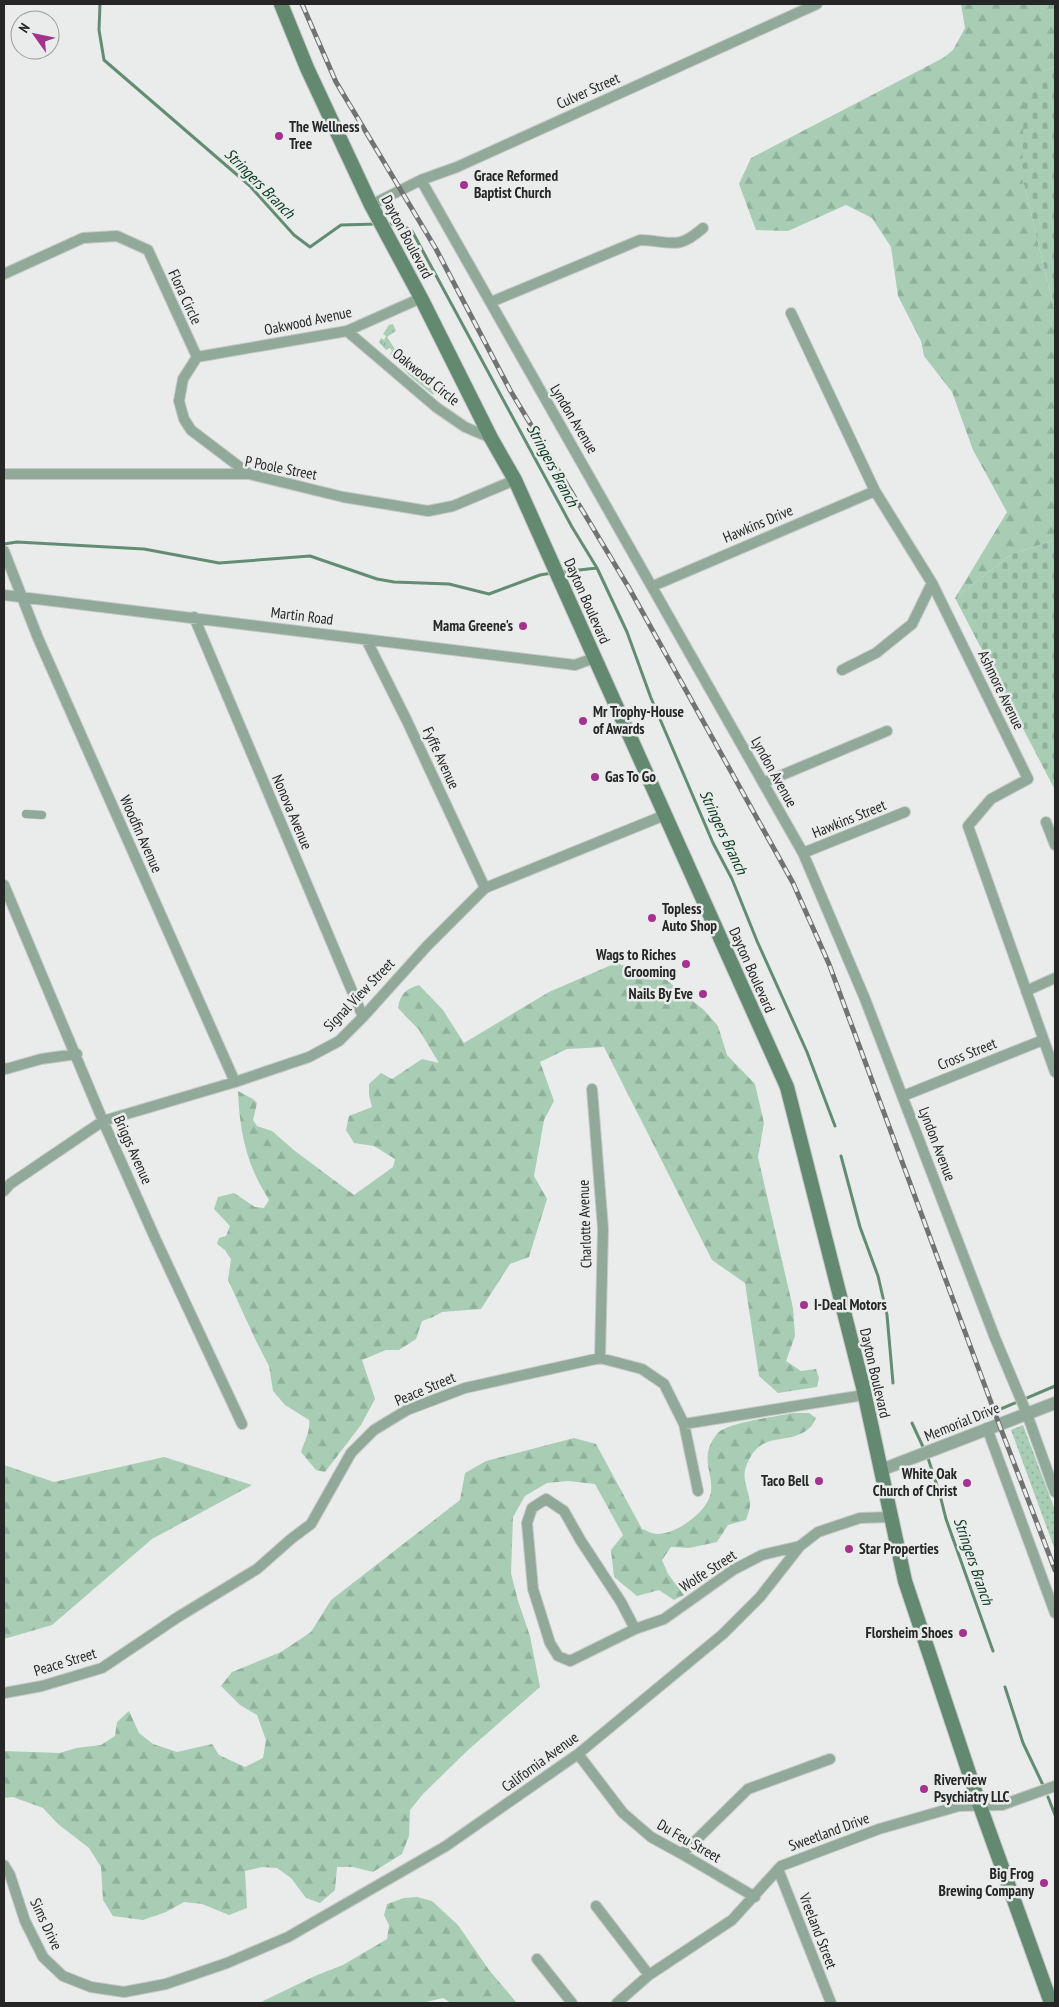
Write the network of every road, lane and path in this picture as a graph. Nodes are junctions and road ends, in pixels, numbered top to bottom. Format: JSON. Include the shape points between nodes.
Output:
{"nodes":[{"id":1,"x":280,"y":4,"type":"edge"},
{"id":2,"x":817,"y":4,"type":"edge"},
{"id":3,"x":421,"y":180,"type":"junction"},
{"id":4,"x":371,"y":205,"type":"junction"},
{"id":5,"x":703,"y":228,"type":"dead end"},
{"id":6,"x":4,"y":274,"type":"edge"},
{"id":7,"x":421,"y":298,"type":"junction"},
{"id":8,"x":491,"y":302,"type":"junction"},
{"id":9,"x":791,"y":313,"type":"dead end"},
{"id":10,"x":347,"y":331,"type":"junction"},
{"id":11,"x":197,"y":357,"type":"junction"},
{"id":12,"x":491,"y":438,"type":"junction"},
{"id":13,"x":4,"y":474,"type":"edge"},
{"id":14,"x":249,"y":474,"type":"junction"},
{"id":15,"x":515,"y":480,"type":"junction"},
{"id":16,"x":875,"y":491,"type":"junction"},
{"id":17,"x":4,"y":551,"type":"edge"},
{"id":18,"x":932,"y":583,"type":"junction"},
{"id":19,"x":653,"y":586,"type":"junction"},
{"id":20,"x":4,"y":595,"type":"edge"},
{"id":21,"x":21,"y":597,"type":"junction"},
{"id":22,"x":194,"y":618,"type":"junction"},
{"id":23,"x":367,"y":641,"type":"junction"},
{"id":24,"x":594,"y":658,"type":"junction"},
{"id":25,"x":842,"y":670,"type":"dead end"},
{"id":26,"x":887,"y":731,"type":"dead end"},
{"id":27,"x":763,"y":783,"type":"junction"},
{"id":28,"x":905,"y":812,"type":"dead end"},
{"id":29,"x":26,"y":814,"type":"dead end"},
{"id":30,"x":42,"y":815,"type":"dead end"},
{"id":31,"x":665,"y":815,"type":"junction"},
{"id":32,"x":1046,"y":822,"type":"dead end"},
{"id":33,"x":1055,"y":845,"type":"edge"},
{"id":34,"x":803,"y":853,"type":"junction"},
{"id":35,"x":4,"y":885,"type":"edge"},
{"id":36,"x":485,"y":888,"type":"junction"},
{"id":37,"x":1055,"y":978,"type":"edge"},
{"id":38,"x":1026,"y":991,"type":"junction"},
{"id":39,"x":363,"y":1017,"type":"junction"},
{"id":40,"x":1043,"y":1040,"type":"junction"},
{"id":41,"x":76,"y":1054,"type":"junction"},
{"id":42,"x":4,"y":1068,"type":"edge"},
{"id":43,"x":1055,"y":1072,"type":"edge"},
{"id":44,"x":235,"y":1082,"type":"junction"},
{"id":45,"x":592,"y":1089,"type":"dead end"},
{"id":46,"x":902,"y":1096,"type":"junction"},
{"id":47,"x":104,"y":1120,"type":"junction"},
{"id":48,"x":4,"y":1191,"type":"edge"},
{"id":49,"x":600,"y":1358,"type":"junction"},
{"id":50,"x":864,"y":1395,"type":"junction"},
{"id":51,"x":1055,"y":1403,"type":"edge"},
{"id":52,"x":1027,"y":1414,"type":"junction"},
{"id":53,"x":242,"y":1424,"type":"dead end"},
{"id":54,"x":684,"y":1424,"type":"junction"},
{"id":55,"x":987,"y":1428,"type":"junction"},
{"id":56,"x":881,"y":1470,"type":"junction"},
{"id":57,"x":698,"y":1491,"type":"dead end"},
{"id":58,"x":1055,"y":1492,"type":"edge"},
{"id":59,"x":891,"y":1517,"type":"junction"},
{"id":60,"x":800,"y":1546,"type":"junction"},
{"id":61,"x":1055,"y":1613,"type":"edge"},
{"id":62,"x":635,"y":1630,"type":"junction"},
{"id":63,"x":4,"y":1694,"type":"edge"},
{"id":64,"x":578,"y":1754,"type":"junction"},
{"id":65,"x":830,"y":1759,"type":"dead end"},
{"id":66,"x":1055,"y":1786,"type":"edge"},
{"id":67,"x":980,"y":1806,"type":"junction"},
{"id":68,"x":682,"y":1854,"type":"junction"},
{"id":69,"x":4,"y":1865,"type":"edge"},
{"id":70,"x":778,"y":1870,"type":"junction"},
{"id":71,"x":755,"y":1897,"type":"junction"},
{"id":72,"x":596,"y":1906,"type":"dead end"},
{"id":73,"x":537,"y":1959,"type":"dead end"},
{"id":74,"x":649,"y":1974,"type":"junction"},
{"id":75,"x":166,"y":1984,"type":"joint"},
{"id":76,"x":572,"y":2003,"type":"edge"},
{"id":77,"x":617,"y":2003,"type":"edge"},
{"id":78,"x":830,"y":2003,"type":"edge"},
{"id":79,"x":1050,"y":2003,"type":"edge"}],
"edges":[{"from":1,"to":4,"type":"main road","name":"Dayton Boulevard"},
{"from":2,"to":3,"type":"street","name":"Culver Street","via":[[485,155]]},
{"from":3,"to":4,"type":"street","name":"Culver Street"},
{"from":3,"to":8,"type":"street","name":"Lyndon Avenue"},
{"from":4,"to":7,"type":"main road","name":"Dayton Boulevard"},
{"from":5,"to":8,"type":"street","via":[[690,239],[675,244],[640,240]]},
{"from":6,"to":11,"type":"street","name":"Flora Circle","via":[[84,238],[117,236],[148,250]]},
{"from":7,"to":10,"type":"street","name":"Oakwood Avenue"},
{"from":7,"to":12,"type":"main road","name":"Dayton Boulevard"},
{"from":8,"to":19,"type":"street","name":"Lyndon Avenue"},
{"from":9,"to":16,"type":"street","name":"Ashmore Avenue"},
{"from":10,"to":11,"type":"street","name":"Oakwood Avenue"},
{"from":10,"to":12,"type":"street","name":"Oakwood Circle","via":[[436,407],[465,427]]},
{"from":11,"to":14,"type":"street","via":[[183,379],[179,401],[184,419],[191,430]]},
{"from":12,"to":15,"type":"main road","name":"Dayton Boulevard"},
{"from":13,"to":14,"type":"street","name":"P Poole Street"},
{"from":14,"to":15,"type":"street","name":"P Poole Street","via":[[343,497],[428,512],[453,506]]},
{"from":15,"to":24,"type":"main road","name":"Dayton Boulevard"},
{"from":16,"to":18,"type":"street","name":"Ashmore Avenue"},
{"from":16,"to":19,"type":"street","name":"Hawkins Drive"},
{"from":17,"to":21,"type":"street","name":"Woodfin Avenue"},
{"from":18,"to":25,"type":"street","via":[[912,624],[876,653]]},
{"from":18,"to":38,"type":"street","name":"Ashmore Avenue","via":[[1028,779],[991,799],[968,826]]},
{"from":19,"to":27,"type":"street","name":"Lyndon Avenue"},
{"from":20,"to":21,"type":"street","name":"Martin Road"},
{"from":21,"to":22,"type":"street","name":"Martin Road"},
{"from":21,"to":44,"type":"street","name":"Woodfin Avenue"},
{"from":22,"to":23,"type":"street","name":"Martin Road"},
{"from":22,"to":39,"type":"street","name":"Nonova Avenue"},
{"from":23,"to":24,"type":"street","name":"Martin Road","via":[[575,665]]},
{"from":23,"to":36,"type":"street","name":"Fyffe Avenue"},
{"from":24,"to":31,"type":"main road","name":"Dayton Boulevard"},
{"from":26,"to":27,"type":"street"},
{"from":27,"to":34,"type":"street","name":"Lyndon Avenue"},
{"from":28,"to":34,"type":"street","name":"Hawkins Street"},
{"from":29,"to":30,"type":"street"},
{"from":31,"to":36,"type":"street","name":"Signal View Street"},
{"from":31,"to":50,"type":"main road","name":"Dayton Boulevard","via":[[787,1087]]},
{"from":32,"to":33,"type":"street"},
{"from":34,"to":46,"type":"street","name":"Lyndon Avenue"},
{"from":35,"to":41,"type":"street","name":"Briggs Avenue"},
{"from":36,"to":39,"type":"street","name":"Signal View Street"},
{"from":37,"to":38,"type":"street"},
{"from":38,"to":40,"type":"street","name":"Ashmore Avenue"},
{"from":39,"to":44,"type":"street","name":"Signal View Street","via":[[338,1041],[309,1056]]},
{"from":40,"to":43,"type":"street","name":"Ashmore Avenue"},
{"from":40,"to":46,"type":"street","name":"Cross Street"},
{"from":41,"to":42,"type":"street"},
{"from":41,"to":47,"type":"street","name":"Briggs Avenue"},
{"from":44,"to":47,"type":"street","name":"Signal View Street"},
{"from":45,"to":49,"type":"street","name":"Charlotte Avenue","via":[[603,1229]]},
{"from":46,"to":52,"type":"street","name":"Lyndon Avenue"},
{"from":47,"to":48,"type":"street","name":"Signal View Street"},
{"from":47,"to":53,"type":"street","name":"Briggs Avenue"},
{"from":49,"to":54,"type":"street","name":"Peace Street","via":[[642,1369],[664,1384]]},
{"from":49,"to":63,"type":"street","name":"Peace Street","via":[[465,1388],[407,1410],[374,1430],[351,1453],[311,1524],[257,1569],[102,1668]]},
{"from":50,"to":54,"type":"street"},
{"from":50,"to":56,"type":"main road","name":"Dayton Boulevard"},
{"from":51,"to":52,"type":"street","name":"Memorial Drive"},
{"from":52,"to":55,"type":"street","name":"Memorial Drive"},
{"from":52,"to":58,"type":"street","name":"Lyndon Avenue"},
{"from":54,"to":57,"type":"street","name":"Peace Street"},
{"from":55,"to":56,"type":"street","name":"Memorial Drive"},
{"from":55,"to":61,"type":"street"},
{"from":56,"to":59,"type":"main road","name":"Dayton Boulevard"},
{"from":59,"to":60,"type":"street","name":"California Avenue","via":[[860,1518],[842,1523],[818,1532]]},
{"from":59,"to":67,"type":"main road","name":"Dayton Boulevard","via":[[905,1581]]},
{"from":60,"to":62,"type":"street","name":"Wolfe Street","via":[[762,1555],[733,1570],[664,1619]]},
{"from":60,"to":64,"type":"street","name":"California Avenue","via":[[760,1598],[723,1634]]},
{"from":62,"to":62,"type":"street","name":"Wolfe Street","via":[[564,1511],[546,1499],[532,1508],[527,1522],[533,1589],[550,1643],[558,1656],[570,1661]]},
{"from":64,"to":68,"type":"street","name":"Du Feu Street","via":[[623,1813],[651,1837]]},
{"from":64,"to":75,"type":"street","name":"California Avenue","via":[[446,1846],[288,1938]]},
{"from":65,"to":68,"type":"street","via":[[748,1789]]},
{"from":66,"to":67,"type":"street","name":"Sweetland Drive","via":[[1002,1805]]},
{"from":67,"to":70,"type":"street","name":"Sweetland Drive","via":[[959,1806],[874,1831],[781,1866]]},
{"from":67,"to":79,"type":"main road","name":"Dayton Boulevard"},
{"from":68,"to":71,"type":"street","name":"Du Feu Street"},
{"from":69,"to":75,"type":"street","name":"Sims Drive","via":[[25,1921],[43,1957],[63,1976],[91,1987],[124,1992]]},
{"from":70,"to":71,"type":"street","name":"Sweetland Drive"},
{"from":70,"to":78,"type":"street","name":"Vreeland Street"},
{"from":71,"to":74,"type":"street","name":"Sweetland Drive","via":[[732,1920]]},
{"from":72,"to":74,"type":"street"},
{"from":73,"to":76,"type":"street"},
{"from":74,"to":77,"type":"street","name":"Sweetland Drive"}]}
